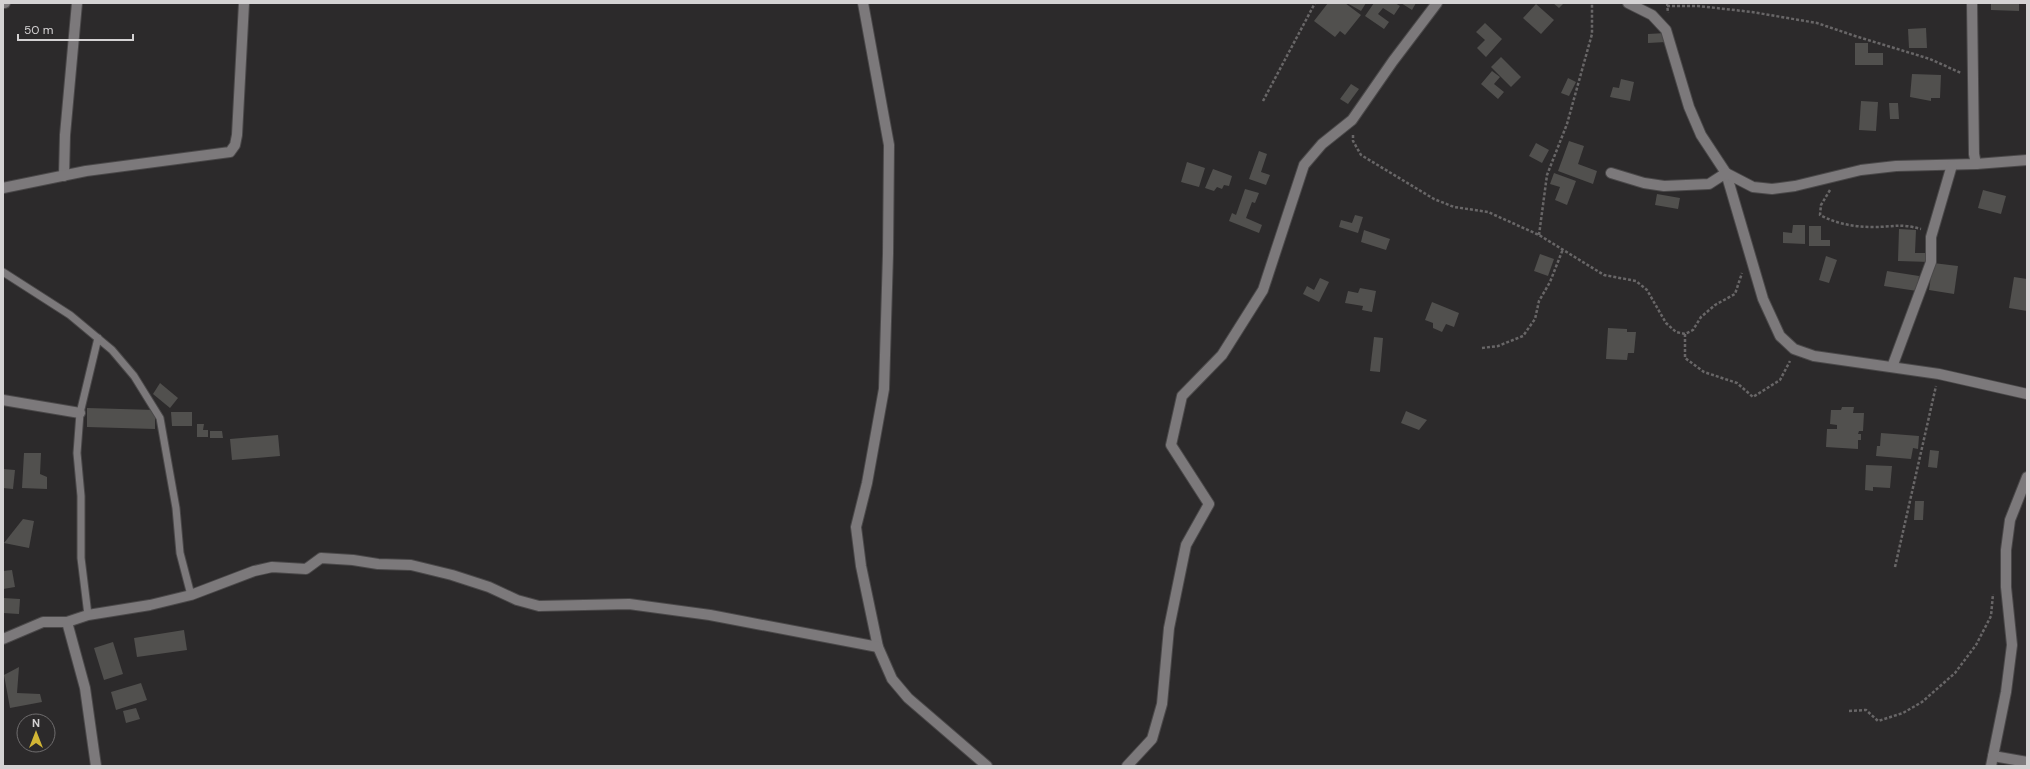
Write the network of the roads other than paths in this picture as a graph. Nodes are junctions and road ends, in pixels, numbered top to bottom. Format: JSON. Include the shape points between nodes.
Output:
{"nodes":[{"id":1,"x":77,"y":3,"type":"edge"},
{"id":2,"x":244,"y":3,"type":"edge"},
{"id":3,"x":863,"y":3,"type":"edge"},
{"id":4,"x":1437,"y":3,"type":"edge"},
{"id":5,"x":1628,"y":3,"type":"edge"},
{"id":6,"x":1972,"y":3,"type":"edge"},
{"id":7,"x":2027,"y":160,"type":"edge"},
{"id":8,"x":1976,"y":164,"type":"junction"},
{"id":9,"x":1952,"y":165,"type":"junction"},
{"id":10,"x":1611,"y":173,"type":"dead end"},
{"id":11,"x":1726,"y":173,"type":"junction"},
{"id":12,"x":64,"y":176,"type":"junction"},
{"id":13,"x":3,"y":188,"type":"edge"},
{"id":14,"x":3,"y":272,"type":"edge"},
{"id":15,"x":98,"y":338,"type":"junction"},
{"id":16,"x":1892,"y":367,"type":"junction"},
{"id":17,"x":2027,"y":394,"type":"edge"},
{"id":18,"x":3,"y":400,"type":"edge"},
{"id":19,"x":80,"y":413,"type":"junction"},
{"id":20,"x":2027,"y":477,"type":"edge"},
{"id":21,"x":191,"y":595,"type":"junction"},
{"id":22,"x":88,"y":615,"type":"junction"},
{"id":23,"x":67,"y":622,"type":"junction"},
{"id":24,"x":3,"y":639,"type":"edge"},
{"id":25,"x":878,"y":647,"type":"junction"},
{"id":26,"x":1993,"y":756,"type":"junction"},
{"id":27,"x":2027,"y":762,"type":"edge"},
{"id":28,"x":96,"y":766,"type":"edge"},
{"id":29,"x":987,"y":766,"type":"edge"},
{"id":30,"x":1127,"y":766,"type":"edge"},
{"id":31,"x":1991,"y":766,"type":"edge"}],
"edges":[{"from":1,"to":12,"type":"street","via":[[65,135]]},
{"from":2,"to":12,"type":"street","via":[[237,135],[233,149],[226,153]]},
{"from":3,"to":25,"type":"street","via":[[889,145],[884,389],[867,483],[856,527],[861,566]]},
{"from":4,"to":30,"type":"street","via":[[1392,61],[1352,120],[1322,144],[1304,165],[1263,290],[1222,355],[1182,396],[1171,446],[1209,504],[1186,546],[1169,628],[1162,704],[1152,739]]},
{"from":5,"to":11,"type":"street","via":[[1652,14],[1666,30],[1689,107],[1701,135]]},
{"from":6,"to":8,"type":"street"},
{"from":7,"to":8,"type":"street"},
{"from":8,"to":9,"type":"street"},
{"from":9,"to":11,"type":"street","via":[[1896,166],[1861,170],[1772,189],[1754,187]]},
{"from":9,"to":16,"type":"street","via":[[1932,233],[1931,262]]},
{"from":10,"to":11,"type":"street","via":[[1664,186],[1709,184]]},
{"from":11,"to":16,"type":"street","via":[[1763,299],[1780,336],[1794,349],[1814,356]]},
{"from":12,"to":13,"type":"street"},
{"from":14,"to":15,"type":"lane","via":[[70,315]]},
{"from":15,"to":19,"type":"lane"},
{"from":15,"to":21,"type":"lane","via":[[134,376],[160,418],[176,508],[180,553]]},
{"from":16,"to":17,"type":"street","via":[[1939,374]]},
{"from":18,"to":19,"type":"street"},
{"from":19,"to":22,"type":"lane","via":[[77,453],[81,496],[81,558]]},
{"from":20,"to":26,"type":"street","via":[[2010,520],[2006,550],[2006,587],[2012,645],[2006,692]]},
{"from":21,"to":22,"type":"street","via":[[150,605]]},
{"from":21,"to":25,"type":"street","via":[[254,571],[272,567],[306,569],[321,558],[353,560],[411,565],[452,574],[539,606],[629,604],[733,619]]},
{"from":22,"to":23,"type":"street"},
{"from":23,"to":24,"type":"street","via":[[43,622]]},
{"from":23,"to":28,"type":"street","via":[[85,688]]},
{"from":25,"to":29,"type":"street","via":[[892,679],[908,698]]},
{"from":26,"to":27,"type":"street"},
{"from":26,"to":31,"type":"street"}]}
